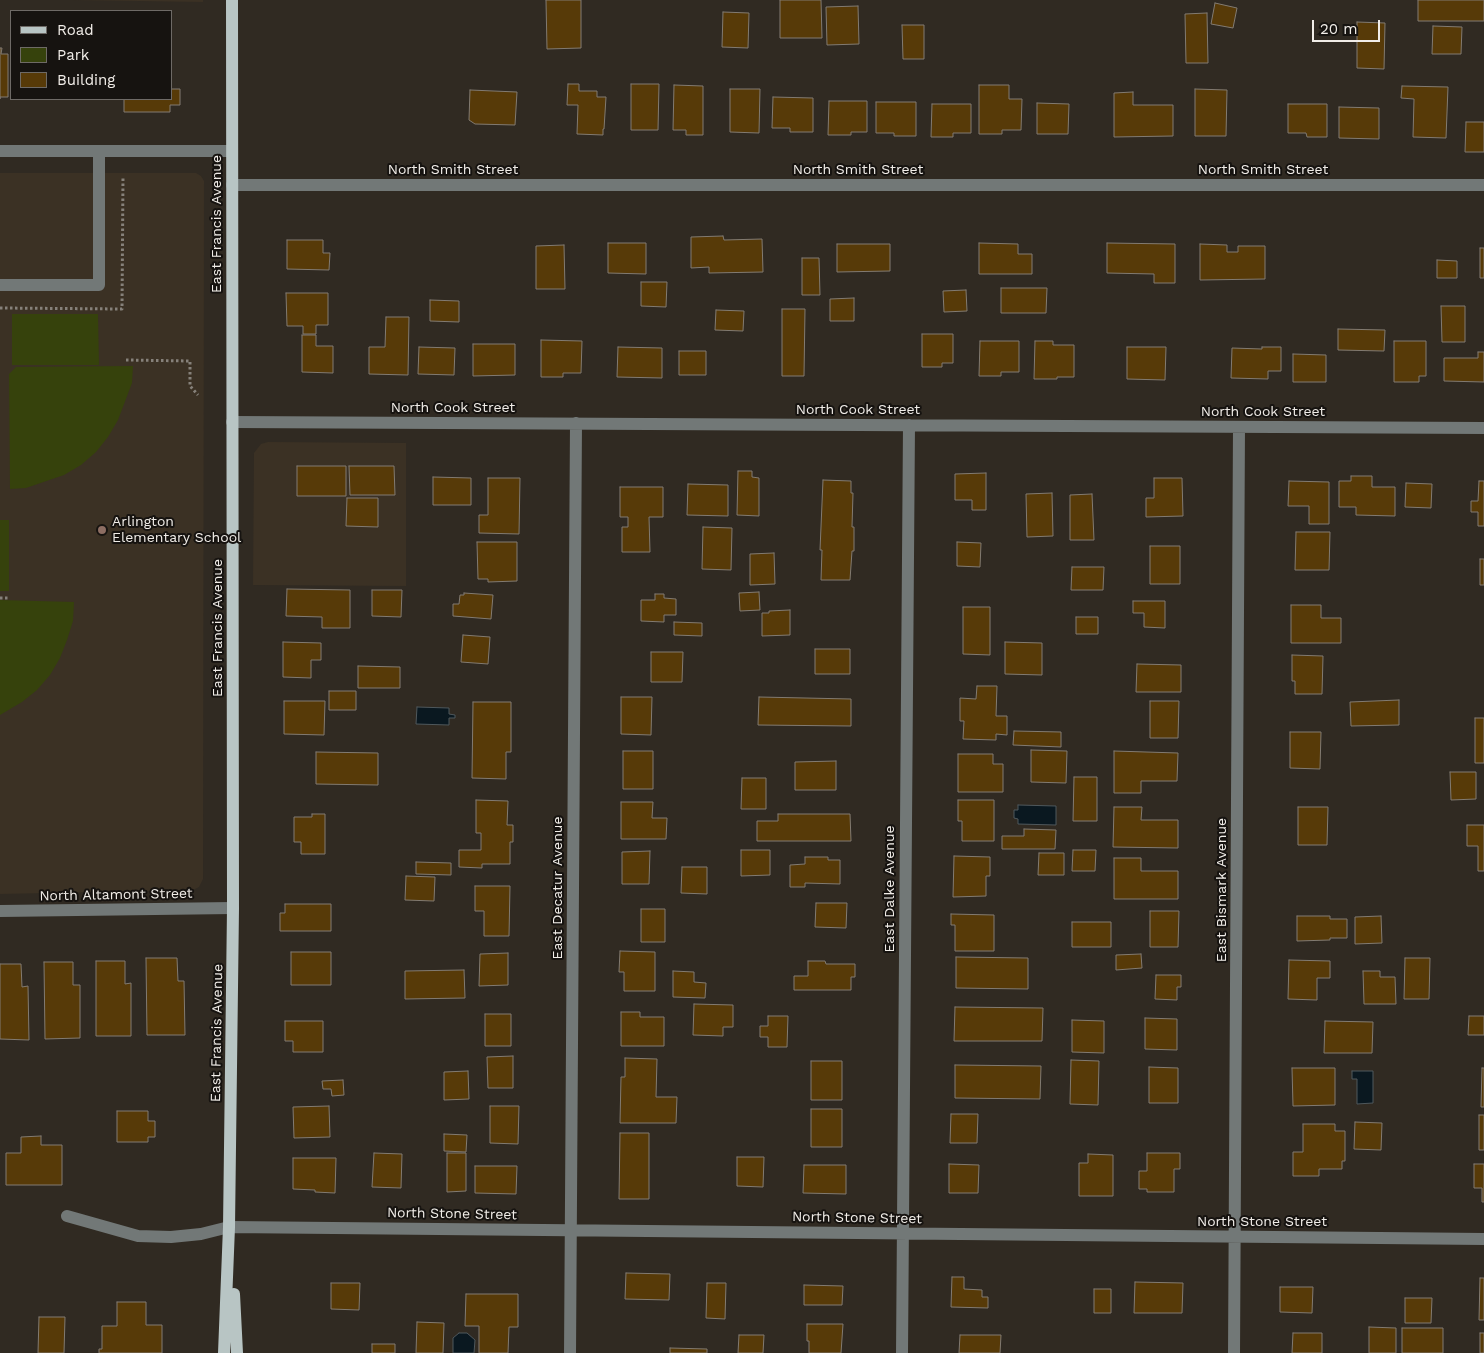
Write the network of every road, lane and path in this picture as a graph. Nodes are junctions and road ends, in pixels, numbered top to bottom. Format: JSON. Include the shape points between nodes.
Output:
{"nodes":[{"id":1,"x":232,"y":0,"type":"edge"},
{"id":2,"x":0,"y":150,"type":"edge"},
{"id":3,"x":99,"y":151,"type":"junction"},
{"id":4,"x":232,"y":151,"type":"junction"},
{"id":5,"x":232,"y":185,"type":"junction"},
{"id":6,"x":1484,"y":185,"type":"edge"},
{"id":7,"x":0,"y":285,"type":"edge"},
{"id":8,"x":126,"y":360,"type":"dead end"},
{"id":9,"x":198,"y":396,"type":"dead end"},
{"id":10,"x":232,"y":422,"type":"junction"},
{"id":11,"x":576,"y":424,"type":"junction"},
{"id":12,"x":909,"y":425,"type":"junction"},
{"id":13,"x":1239,"y":426,"type":"junction"},
{"id":14,"x":1484,"y":428,"type":"edge"},
{"id":15,"x":0,"y":598,"type":"edge"},
{"id":16,"x":8,"y":598,"type":"dead end"},
{"id":17,"x":233,"y":908,"type":"junction"},
{"id":18,"x":0,"y":911,"type":"edge"},
{"id":19,"x":67,"y":1216,"type":"dead end"},
{"id":20,"x":230,"y":1227,"type":"junction"},
{"id":21,"x":570,"y":1230,"type":"junction"},
{"id":22,"x":903,"y":1233,"type":"junction"},
{"id":23,"x":1235,"y":1237,"type":"junction"},
{"id":24,"x":1484,"y":1239,"type":"edge"},
{"id":25,"x":224,"y":1353,"type":"edge"},
{"id":26,"x":238,"y":1353,"type":"edge"},
{"id":27,"x":570,"y":1353,"type":"edge"},
{"id":28,"x":902,"y":1353,"type":"edge"},
{"id":29,"x":1234,"y":1353,"type":"edge"}],
"edges":[{"from":1,"to":4,"type":"main road","name":"East Francis Avenue"},
{"from":2,"to":3,"type":"street"},
{"from":3,"to":4,"type":"street"},
{"from":3,"to":7,"type":"street","via":[[98,285]]},
{"from":4,"to":5,"type":"main road","name":"East Francis Avenue"},
{"from":5,"to":6,"type":"street","name":"North Smith Street"},
{"from":5,"to":10,"type":"main road","name":"East Francis Avenue"},
{"from":8,"to":9,"type":"path","via":[[190,361],[190,386]]},
{"from":10,"to":11,"type":"street","name":"North Cook Street"},
{"from":10,"to":17,"type":"main road","name":"East Francis Avenue"},
{"from":11,"to":12,"type":"street","name":"North Cook Street"},
{"from":11,"to":21,"type":"street","name":"East Decatur Avenue"},
{"from":12,"to":13,"type":"street","name":"North Cook Street"},
{"from":12,"to":22,"type":"street","name":"East Dalke Avenue"},
{"from":13,"to":14,"type":"street","name":"North Cook Street"},
{"from":13,"to":23,"type":"street","name":"East Bismark Avenue"},
{"from":15,"to":16,"type":"path"},
{"from":17,"to":18,"type":"street","name":"North Altamont Street"},
{"from":17,"to":20,"type":"main road","name":"East Francis Avenue"},
{"from":19,"to":20,"type":"street","name":"North Stone Street","via":[[138,1236],[171,1237]]},
{"from":20,"to":21,"type":"street","name":"North Stone Street"},
{"from":20,"to":25,"type":"main road","name":"East Francis Avenue"},
{"from":20,"to":26,"type":"main road","name":"East Francis Avenue"},
{"from":21,"to":22,"type":"street","name":"North Stone Street"},
{"from":21,"to":27,"type":"street","name":"East Decatur Avenue"},
{"from":22,"to":23,"type":"street","name":"North Stone Street"},
{"from":22,"to":28,"type":"street","name":"East Dalke Avenue"},
{"from":23,"to":24,"type":"street","name":"North Stone Street"},
{"from":23,"to":29,"type":"street","name":"East Bismark Avenue"}]}
